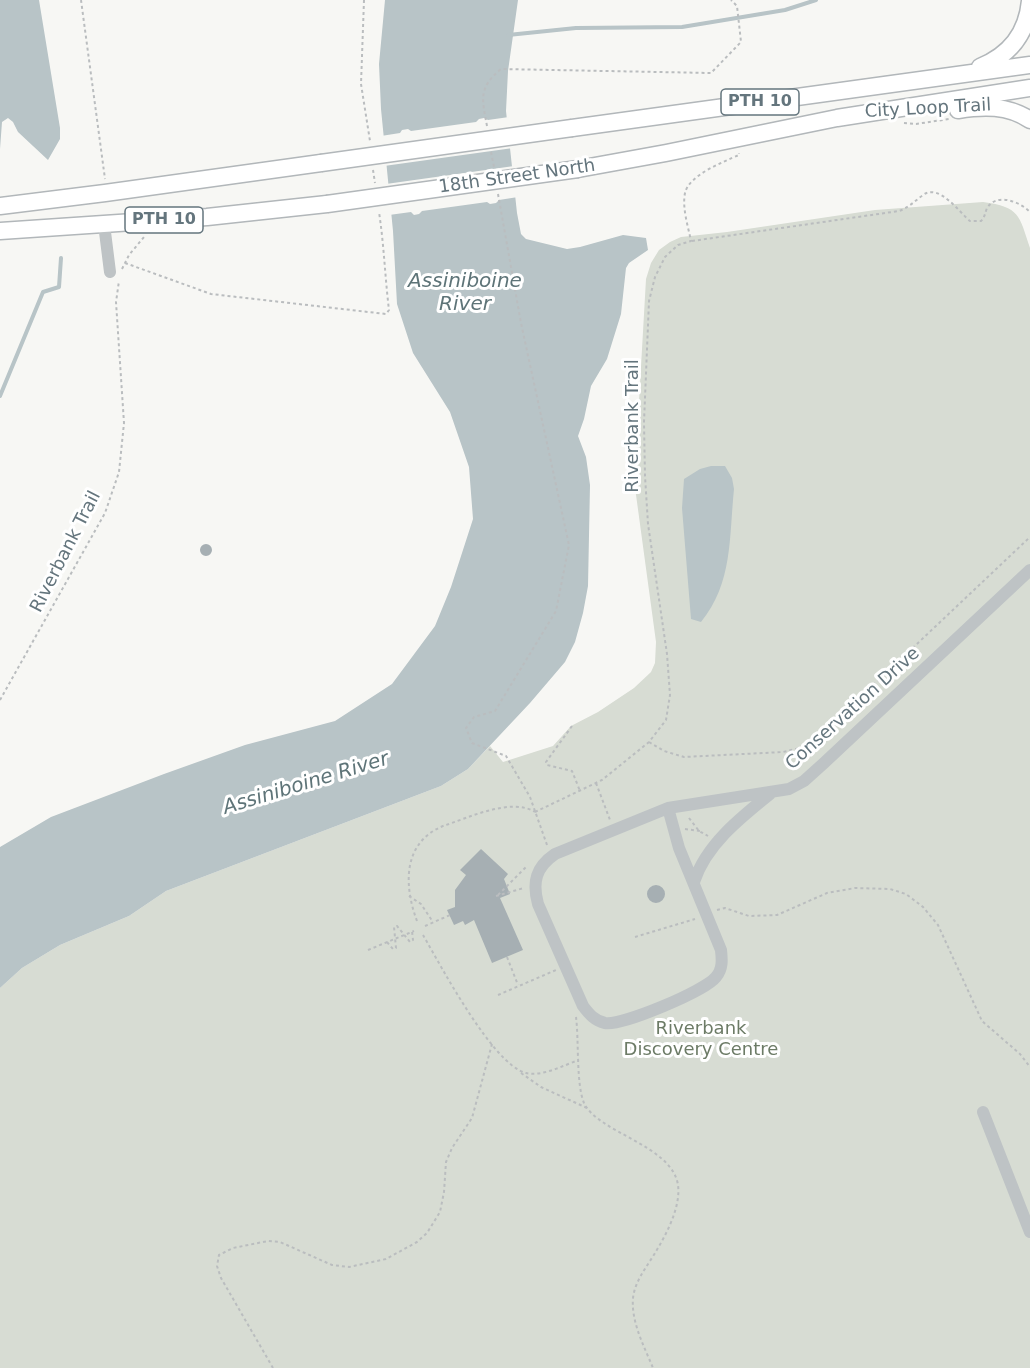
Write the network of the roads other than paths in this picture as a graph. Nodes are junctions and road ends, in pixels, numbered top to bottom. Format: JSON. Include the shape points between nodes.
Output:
{"nodes":[{"id":1,"x":1030,"y":1,"type":"edge"},
{"id":2,"x":1030,"y":65,"type":"edge"},
{"id":3,"x":948,"y":76,"type":"junction"},
{"id":4,"x":1030,"y":88,"type":"edge"},
{"id":5,"x":870,"y":112,"type":"junction"},
{"id":6,"x":1030,"y":120,"type":"edge"},
{"id":7,"x":0,"y":206,"type":"edge"},
{"id":8,"x":104,"y":224,"type":"junction"},
{"id":9,"x":0,"y":231,"type":"edge"},
{"id":10,"x":110,"y":272,"type":"dead end"},
{"id":11,"x":1030,"y":570,"type":"edge"},
{"id":12,"x":772,"y":793,"type":"junction"},
{"id":13,"x":672,"y":807,"type":"junction"},
{"id":14,"x":694,"y":882,"type":"junction"},
{"id":15,"x":983,"y":1112,"type":"dead end"},
{"id":16,"x":1030,"y":1232,"type":"edge"}],
"edges":[{"from":1,"to":3,"type":"main road","via":[[1024,30],[1010,49],[988,64]]},
{"from":2,"to":3,"type":"main road","number":"PTH 10"},
{"from":3,"to":7,"type":"main road","number":"PTH 10","bridge":true},
{"from":4,"to":5,"type":"main road","name":"18th Street North","number":"PTH 10"},
{"from":5,"to":6,"type":"main road","via":[[924,114],[991,108],[1012,111]]},
{"from":5,"to":8,"type":"main road","name":"18th Street North","number":"PTH 10","bridge":true,"via":[[578,169],[327,204]]},
{"from":8,"to":9,"type":"main road","name":"18th Street North","number":"PTH 10"},
{"from":8,"to":10,"type":"street"},
{"from":11,"to":12,"type":"street","name":"Conservation Drive","via":[[804,781]]},
{"from":12,"to":13,"type":"street","name":"Conservation Drive"},
{"from":12,"to":14,"type":"street","via":[[715,846],[701,863]]},
{"from":13,"to":14,"type":"street","name":"Conservation Drive","via":[[679,848]]},
{"from":13,"to":14,"type":"street","name":"Conservation Drive","via":[[549,858],[538,871],[534,886],[538,903],[590,1015],[597,1020],[624,1021],[699,989],[716,977],[722,964],[721,950]]},
{"from":15,"to":16,"type":"street"}]}
